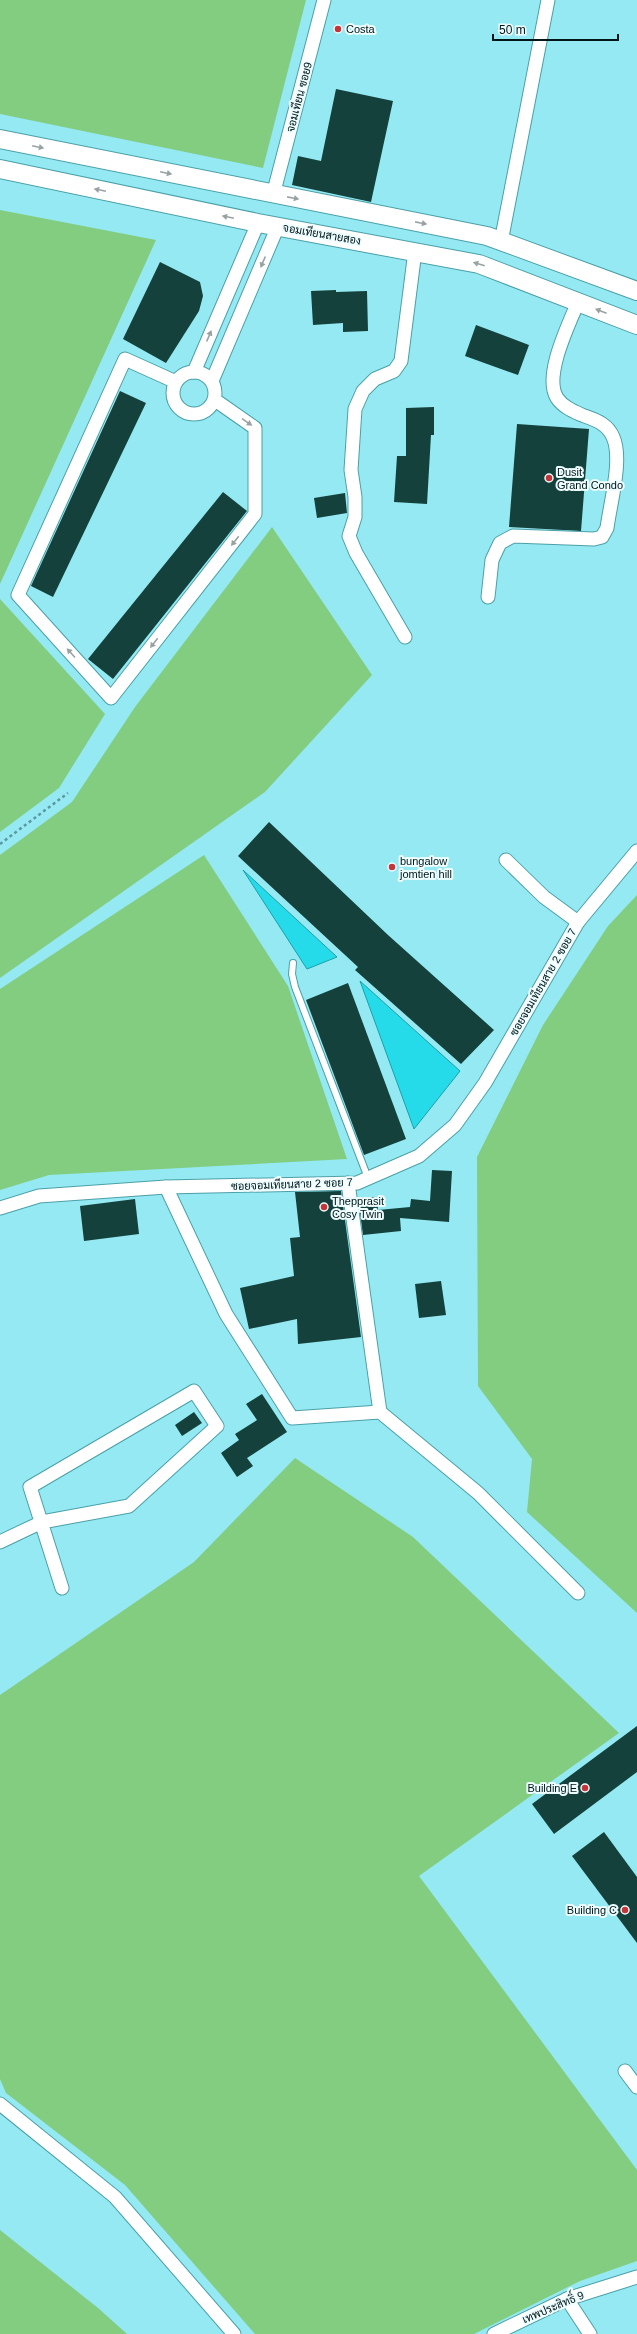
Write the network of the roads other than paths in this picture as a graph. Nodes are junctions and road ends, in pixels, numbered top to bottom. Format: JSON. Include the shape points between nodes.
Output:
{"nodes":[{"id":1,"x":324,"y":0,"type":"edge"},
{"id":2,"x":548,"y":0,"type":"edge"},
{"id":3,"x":0,"y":139,"type":"edge"},
{"id":4,"x":0,"y":169,"type":"edge"},
{"id":5,"x":273,"y":194,"type":"junction"},
{"id":6,"x":258,"y":223,"type":"junction"},
{"id":7,"x":278,"y":226,"type":"junction"},
{"id":8,"x":501,"y":242,"type":"junction"},
{"id":9,"x":415,"y":251,"type":"junction"},
{"id":10,"x":637,"y":291,"type":"edge"},
{"id":11,"x":578,"y":302,"type":"junction"},
{"id":12,"x":637,"y":325,"type":"edge"},
{"id":13,"x":194,"y":372,"type":"junction"},
{"id":14,"x":212,"y":381,"type":"junction"},
{"id":15,"x":176,"y":382,"type":"junction"},
{"id":16,"x":215,"y":400,"type":"junction"},
{"id":17,"x":488,"y":597,"type":"dead end"},
{"id":18,"x":404,"y":637,"type":"dead end"},
{"id":19,"x":637,"y":851,"type":"edge"},
{"id":20,"x":506,"y":860,"type":"dead end"},
{"id":21,"x":578,"y":922,"type":"junction"},
{"id":22,"x":293,"y":963,"type":"dead end"},
{"id":23,"x":368,"y":1178,"type":"junction"},
{"id":24,"x":348,"y":1183,"type":"junction"},
{"id":25,"x":166,"y":1187,"type":"junction"},
{"id":26,"x":0,"y":1208,"type":"edge"},
{"id":27,"x":380,"y":1412,"type":"junction"},
{"id":28,"x":42,"y":1522,"type":"junction"},
{"id":29,"x":0,"y":1542,"type":"edge"},
{"id":30,"x":62,"y":1588,"type":"dead end"},
{"id":31,"x":578,"y":1593,"type":"dead end"},
{"id":32,"x":625,"y":2071,"type":"dead end"},
{"id":33,"x":637,"y":2087,"type":"edge"},
{"id":34,"x":0,"y":2104,"type":"edge"},
{"id":35,"x":637,"y":2276,"type":"edge"},
{"id":36,"x":567,"y":2299,"type":"junction"},
{"id":37,"x":234,"y":2334,"type":"edge"},
{"id":38,"x":494,"y":2334,"type":"edge"},
{"id":39,"x":590,"y":2334,"type":"edge"}],
"edges":[{"from":1,"to":5,"type":"street","name":"จอมเทียน ซอย9"},
{"from":2,"to":8,"type":"street"},
{"from":3,"to":5,"type":"main road","one_way":true},
{"from":6,"to":4,"type":"main road","name":"จอมเทียนสายสอง","one_way":true},
{"from":5,"to":8,"type":"main road","one_way":true,"via":[[487,236]]},
{"from":6,"to":7,"type":"main road","name":"จอมเทียนสายสอง"},
{"from":13,"to":6,"type":"street","one_way":true},
{"from":7,"to":9,"type":"main road","name":"จอมเทียนสายสอง"},
{"from":7,"to":14,"type":"street","one_way":true},
{"from":8,"to":10,"type":"main road"},
{"from":11,"to":9,"type":"main road","name":"จอมเทียนสายสอง","one_way":true,"via":[[479,264]]},
{"from":9,"to":18,"type":"street","via":[[401,361],[394,371],[375,379],[363,391],[355,409],[351,470],[355,517],[349,536]]},
{"from":12,"to":11,"type":"main road","name":"จอมเทียนสายสอง","one_way":true},
{"from":11,"to":17,"type":"street","via":[[556,357],[553,382],[557,398],[568,409],[605,424],[614,437],[617,455],[607,528],[602,537],[594,539],[513,536],[500,542],[492,560]]},
{"from":13,"to":14,"type":"street","via":[[206,375]]},
{"from":13,"to":15,"type":"street","via":[[184,374]]},
{"from":14,"to":16,"type":"street"},
{"from":15,"to":16,"type":"street","via":[[173,398],[180,410],[191,415],[200,414],[211,408]]},
{"from":16,"to":15,"type":"street","one_way":true,"via":[[255,428],[256,514],[111,698],[18,595],[125,359]]},
{"from":19,"to":21,"type":"street","name":"ซอยจอมเทียนสาย 2 ซอย 7"},
{"from":20,"to":21,"type":"street","via":[[544,897]]},
{"from":21,"to":23,"type":"street","name":"ซอยจอมเทียนสาย 2 ซอย 7","via":[[485,1083],[455,1125],[419,1156]]},
{"from":22,"to":23,"type":"lane","via":[[292,974],[296,987]]},
{"from":23,"to":24,"type":"street","name":"ซอยจอมเทียนสาย 2 ซอย 7"},
{"from":24,"to":25,"type":"street","name":"ซอยจอมเทียนสาย 2 ซอย 7"},
{"from":24,"to":27,"type":"street"},
{"from":25,"to":26,"type":"street","name":"ซอยจอมเทียนสาย 2 ซอย 7","via":[[39,1196]]},
{"from":25,"to":27,"type":"street","via":[[226,1314],[292,1418]]},
{"from":27,"to":31,"type":"street","via":[[478,1493]]},
{"from":28,"to":28,"type":"street","via":[[129,1506],[217,1426],[194,1391],[30,1487]]},
{"from":28,"to":29,"type":"street"},
{"from":28,"to":30,"type":"street"},
{"from":32,"to":33,"type":"street"},
{"from":34,"to":37,"type":"street","via":[[115,2197]]},
{"from":35,"to":36,"type":"street","name":"เทพประสิทธิ์ 9"},
{"from":36,"to":38,"type":"street","name":"เทพประสิทธิ์ 9"},
{"from":36,"to":39,"type":"street"}]}
